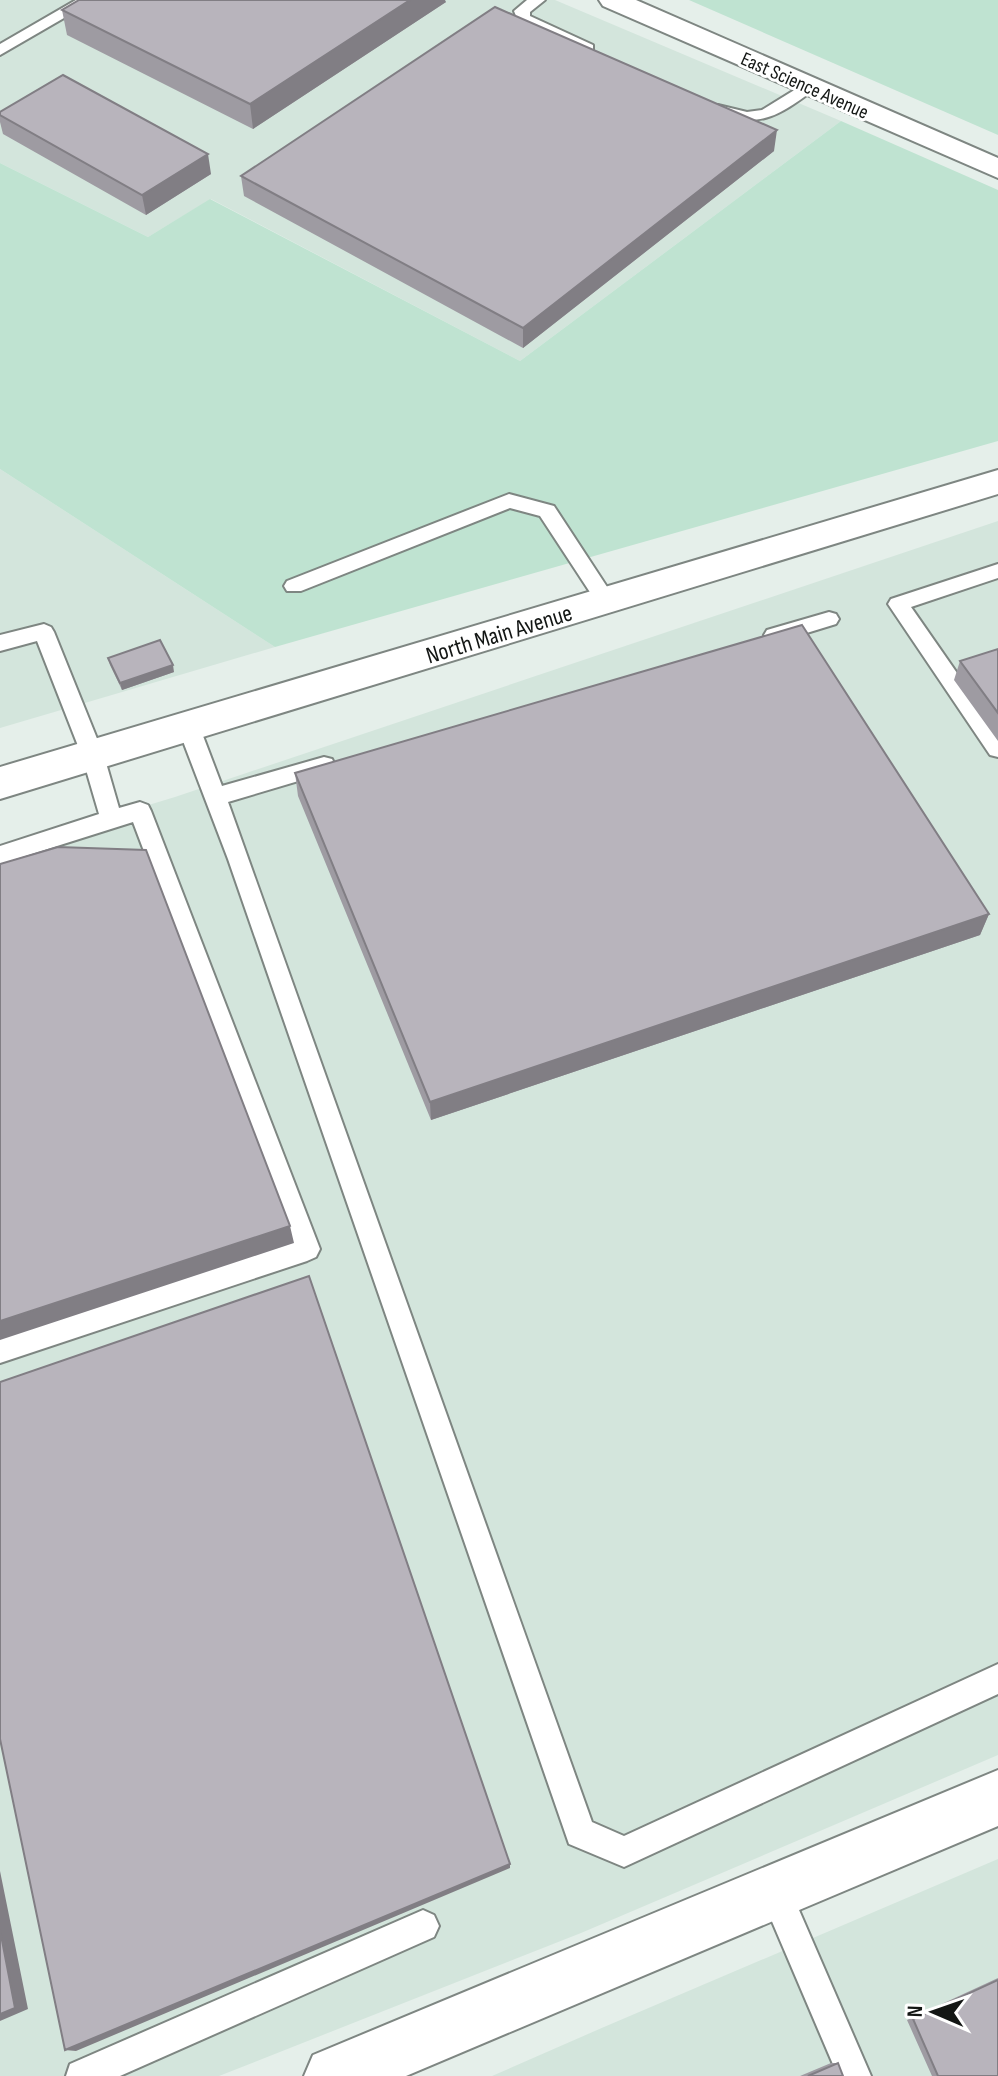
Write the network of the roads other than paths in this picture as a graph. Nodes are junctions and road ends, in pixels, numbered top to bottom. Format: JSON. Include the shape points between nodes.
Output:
{"nodes":[{"id":1,"x":87,"y":0,"type":"edge"},
{"id":2,"x":537,"y":0,"type":"edge"},
{"id":3,"x":613,"y":0,"type":"edge"},
{"id":4,"x":0,"y":50,"type":"edge"},
{"id":5,"x":608,"y":58,"type":"edge"},
{"id":6,"x":809,"y":86,"type":"junction"},
{"id":7,"x":707,"y":105,"type":"edge"},
{"id":8,"x":998,"y":169,"type":"edge"},
{"id":9,"x":998,"y":482,"type":"edge"},
{"id":10,"x":998,"y":571,"type":"edge"},
{"id":11,"x":294,"y":586,"type":"dead end"},
{"id":12,"x":606,"y":601,"type":"junction"},
{"id":13,"x":829,"y":619,"type":"dead end"},
{"id":14,"x":752,"y":641,"type":"edge"},
{"id":15,"x":0,"y":643,"type":"edge"},
{"id":16,"x":189,"y":728,"type":"junction"},
{"id":17,"x":998,"y":749,"type":"edge"},
{"id":18,"x":93,"y":756,"type":"junction"},
{"id":19,"x":338,"y":761,"type":"edge"},
{"id":20,"x":0,"y":783,"type":"edge"},
{"id":21,"x":215,"y":797,"type":"junction"},
{"id":22,"x":111,"y":819,"type":"junction"},
{"id":23,"x":0,"y":855,"type":"edge"},
{"id":24,"x":0,"y":1350,"type":"edge"},
{"id":25,"x":998,"y":1679,"type":"edge"},
{"id":26,"x":998,"y":1798,"type":"edge"},
{"id":27,"x":775,"y":1891,"type":"junction"},
{"id":28,"x":423,"y":1926,"type":"edge"},
{"id":29,"x":82,"y":2076,"type":"edge"},
{"id":30,"x":334,"y":2076,"type":"edge"},
{"id":31,"x":855,"y":2076,"type":"edge"}],
"edges":[{"from":1,"to":4,"type":"lane"},
{"from":2,"to":5,"type":"lane","via":[[522,11],[523,18]]},
{"from":3,"to":6,"type":"street","name":"East Science Avenue"},
{"from":6,"to":7,"type":"lane","via":[[770,115],[749,118]]},
{"from":6,"to":8,"type":"street","name":"East Science Avenue"},
{"from":9,"to":12,"type":"street","name":"North Main Avenue"},
{"from":10,"to":17,"type":"lane","via":[[898,604]]},
{"from":11,"to":12,"type":"lane","via":[[509,501],[547,511]]},
{"from":12,"to":16,"type":"street","name":"North Main Avenue"},
{"from":13,"to":14,"type":"lane"},
{"from":15,"to":18,"type":"lane","via":[[44,632]]},
{"from":16,"to":18,"type":"street","name":"North Main Avenue"},
{"from":16,"to":21,"type":"lane"},
{"from":18,"to":20,"type":"street","name":"North Main Avenue"},
{"from":18,"to":22,"type":"lane"},
{"from":19,"to":21,"type":"lane"},
{"from":21,"to":25,"type":"lane","via":[[580,1833],[624,1852]]},
{"from":22,"to":23,"type":"lane"},
{"from":22,"to":24,"type":"lane","via":[[140,811],[307,1249]]},
{"from":26,"to":27,"type":"street"},
{"from":27,"to":30,"type":"street"},
{"from":27,"to":31,"type":"lane"},
{"from":28,"to":29,"type":"lane"}]}
